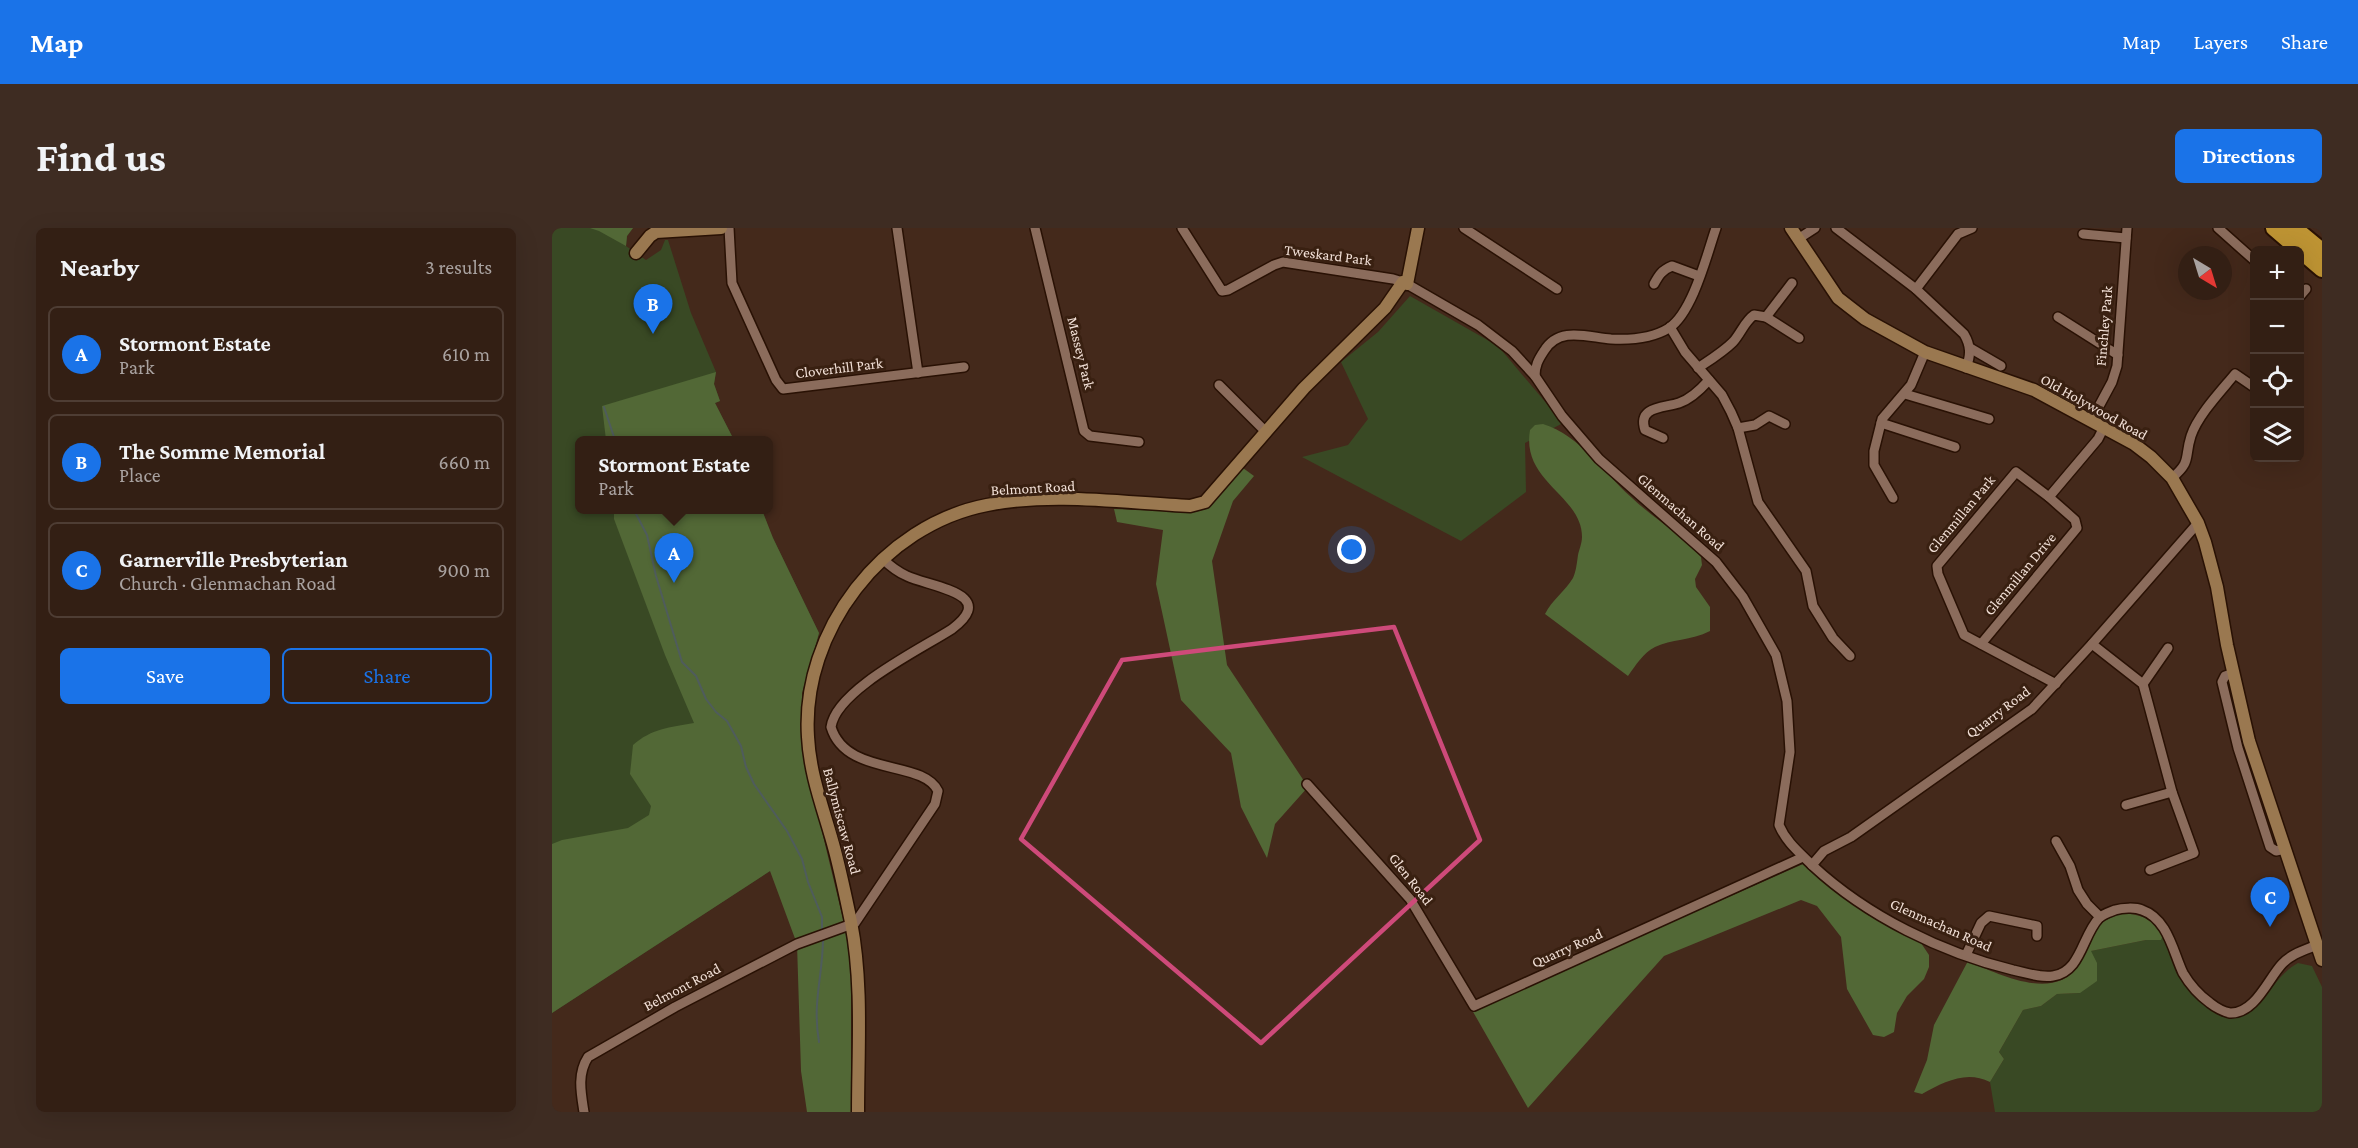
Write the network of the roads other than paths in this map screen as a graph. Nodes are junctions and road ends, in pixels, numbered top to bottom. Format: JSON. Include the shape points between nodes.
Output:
{"nodes":[{"id":1,"x":722,"y":228,"type":"edge"},
{"id":2,"x":729,"y":228,"type":"edge"},
{"id":3,"x":897,"y":228,"type":"edge"},
{"id":4,"x":1035,"y":228,"type":"edge"},
{"id":5,"x":1182,"y":228,"type":"edge"},
{"id":6,"x":1418,"y":228,"type":"edge"},
{"id":7,"x":1464,"y":228,"type":"edge"},
{"id":8,"x":1716,"y":228,"type":"edge"},
{"id":9,"x":1791,"y":228,"type":"edge"},
{"id":10,"x":1815,"y":228,"type":"edge"},
{"id":11,"x":1836,"y":228,"type":"edge"},
{"id":12,"x":1971,"y":228,"type":"edge"},
{"id":13,"x":2218,"y":228,"type":"edge"},
{"id":14,"x":2274,"y":228,"type":"edge"},
{"id":15,"x":2294,"y":228,"type":"edge"},
{"id":16,"x":1955,"y":231,"type":"edge"},
{"id":17,"x":2127,"y":233,"type":"edge"},
{"id":18,"x":2083,"y":234,"type":"dead end"},
{"id":19,"x":1798,"y":239,"type":"junction"},
{"id":20,"x":2322,"y":251,"type":"edge"},
{"id":21,"x":636,"y":253,"type":"dead end"},
{"id":22,"x":2250,"y":256,"type":"edge"},
{"id":23,"x":2322,"y":269,"type":"edge"},
{"id":24,"x":1699,"y":276,"type":"junction"},
{"id":25,"x":1405,"y":283,"type":"junction"},
{"id":26,"x":1792,"y":283,"type":"dead end"},
{"id":27,"x":1654,"y":284,"type":"dead end"},
{"id":28,"x":1557,"y":289,"type":"dead end"},
{"id":29,"x":1916,"y":289,"type":"junction"},
{"id":30,"x":1766,"y":317,"type":"junction"},
{"id":31,"x":2058,"y":317,"type":"dead end"},
{"id":32,"x":1670,"y":327,"type":"junction"},
{"id":33,"x":1799,"y":338,"type":"dead end"},
{"id":34,"x":1970,"y":348,"type":"junction"},
{"id":35,"x":1925,"y":352,"type":"junction"},
{"id":36,"x":2118,"y":355,"type":"junction"},
{"id":37,"x":2001,"y":366,"type":"dead end"},
{"id":38,"x":964,"y":367,"type":"dead end"},
{"id":39,"x":1698,"y":368,"type":"junction"},
{"id":40,"x":1966,"y":368,"type":"junction"},
{"id":41,"x":918,"y":373,"type":"junction"},
{"id":42,"x":1535,"y":376,"type":"junction"},
{"id":43,"x":1709,"y":380,"type":"junction"},
{"id":44,"x":2250,"y":384,"type":"edge"},
{"id":45,"x":1219,"y":386,"type":"dead end"},
{"id":46,"x":1905,"y":394,"type":"junction"},
{"id":47,"x":1989,"y":419,"type":"dead end"},
{"id":48,"x":2091,"y":421,"type":"junction"},
{"id":49,"x":1881,"y":423,"type":"junction"},
{"id":50,"x":1785,"y":424,"type":"dead end"},
{"id":51,"x":2104,"y":427,"type":"junction"},
{"id":52,"x":1737,"y":428,"type":"junction"},
{"id":53,"x":1266,"y":432,"type":"junction"},
{"id":54,"x":1663,"y":438,"type":"dead end"},
{"id":55,"x":1139,"y":442,"type":"dead end"},
{"id":56,"x":1955,"y":447,"type":"dead end"},
{"id":57,"x":2172,"y":478,"type":"junction"},
{"id":58,"x":2049,"y":497,"type":"junction"},
{"id":59,"x":1893,"y":498,"type":"dead end"},
{"id":60,"x":2198,"y":523,"type":"junction"},
{"id":61,"x":883,"y":560,"type":"junction"},
{"id":62,"x":1981,"y":644,"type":"junction"},
{"id":63,"x":2092,"y":644,"type":"junction"},
{"id":64,"x":2168,"y":648,"type":"dead end"},
{"id":65,"x":1850,"y":656,"type":"dead end"},
{"id":66,"x":2056,"y":684,"type":"junction"},
{"id":67,"x":2143,"y":684,"type":"junction"},
{"id":68,"x":1307,"y":784,"type":"dead end"},
{"id":69,"x":2172,"y":792,"type":"junction"},
{"id":70,"x":2126,"y":805,"type":"dead end"},
{"id":71,"x":2056,"y":841,"type":"dead end"},
{"id":72,"x":1803,"y":857,"type":"junction"},
{"id":73,"x":1812,"y":865,"type":"junction"},
{"id":74,"x":2150,"y":870,"type":"dead end"},
{"id":75,"x":2322,"y":914,"type":"edge"},
{"id":76,"x":2100,"y":917,"type":"junction"},
{"id":77,"x":2309,"y":919,"type":"junction"},
{"id":78,"x":848,"y":926,"type":"junction"},
{"id":79,"x":2037,"y":936,"type":"dead end"},
{"id":80,"x":2318,"y":945,"type":"junction"},
{"id":81,"x":1966,"y":955,"type":"junction"},
{"id":82,"x":2322,"y":960,"type":"edge"},
{"id":83,"x":1474,"y":1006,"type":"joint"},
{"id":84,"x":584,"y":1112,"type":"edge"},
{"id":85,"x":858,"y":1112,"type":"edge"}],
"edges":[{"from":1,"to":21,"type":"main road","via":[[656,232]]},
{"from":2,"to":41,"type":"street","name":"Cloverhill Park","via":[[732,283],[783,389]]},
{"from":3,"to":41,"type":"street"},
{"from":4,"to":55,"type":"street","name":"Massey Park","via":[[1084,431],[1090,436]]},
{"from":5,"to":25,"type":"street","name":"Tweskard Park","via":[[1222,291],[1283,262]]},
{"from":6,"to":25,"type":"main road","name":"Belmont Road"},
{"from":7,"to":28,"type":"street"},
{"from":8,"to":24,"type":"street"},
{"from":9,"to":19,"type":"main road","name":"Old Holywood Road"},
{"from":10,"to":19,"type":"street"},
{"from":11,"to":29,"type":"street"},
{"from":12,"to":16,"type":"street"},
{"from":13,"to":22,"type":"street"},
{"from":14,"to":23,"type":"highway"},
{"from":15,"to":20,"type":"highway"},
{"from":16,"to":29,"type":"street"},
{"from":17,"to":18,"type":"street"},
{"from":17,"to":36,"type":"street","name":"Finchley Park"},
{"from":19,"to":35,"type":"main road","name":"Old Holywood Road","via":[[1838,297],[1865,319]]},
{"from":24,"to":27,"type":"street","via":[[1672,266]]},
{"from":24,"to":32,"type":"street","via":[[1681,316]]},
{"from":25,"to":42,"type":"street","name":"Glenmachan Road","via":[[1478,325],[1512,351]]},
{"from":25,"to":53,"type":"main road","name":"Belmont Road"},
{"from":26,"to":30,"type":"street"},
{"from":29,"to":34,"type":"street","via":[[1964,334]]},
{"from":30,"to":33,"type":"street"},
{"from":30,"to":39,"type":"street","via":[[1754,315],[1748,319],[1732,344]]},
{"from":31,"to":36,"type":"street"},
{"from":32,"to":39,"type":"street"},
{"from":32,"to":42,"type":"street","via":[[1631,339],[1573,334],[1558,337],[1548,343],[1535,366]]},
{"from":34,"to":37,"type":"street"},
{"from":34,"to":40,"type":"street"},
{"from":35,"to":40,"type":"main road","name":"Old Holywood Road"},
{"from":35,"to":46,"type":"street"},
{"from":36,"to":48,"type":"street","name":"Finchley Park","via":[[2116,373]]},
{"from":38,"to":41,"type":"street","name":"Cloverhill Park"},
{"from":39,"to":43,"type":"street"},
{"from":40,"to":48,"type":"main road","name":"Old Holywood Road","via":[[2034,390]]},
{"from":42,"to":72,"type":"street","name":"Glenmachan Road","via":[[1562,416],[1599,459],[1716,562],[1743,597],[1776,655],[1786,701],[1790,752],[1779,825]]},
{"from":43,"to":52,"type":"street","via":[[1722,395]]},
{"from":43,"to":54,"type":"street","via":[[1680,403],[1654,408],[1645,415],[1645,430]]},
{"from":44,"to":57,"type":"street","via":[[2235,374],[2210,403],[2191,436],[2184,468]]},
{"from":45,"to":53,"type":"street"},
{"from":46,"to":47,"type":"street"},
{"from":46,"to":49,"type":"street"},
{"from":48,"to":51,"type":"main road","name":"Old Holywood Road"},
{"from":49,"to":56,"type":"street"},
{"from":49,"to":59,"type":"street","via":[[1874,465]]},
{"from":50,"to":52,"type":"street","via":[[1769,416],[1755,425]]},
{"from":51,"to":57,"type":"main road","name":"Old Holywood Road","via":[[2134,444]]},
{"from":51,"to":58,"type":"street"},
{"from":52,"to":65,"type":"street","via":[[1758,502],[1806,571],[1813,606]]},
{"from":53,"to":61,"type":"main road","name":"Belmont Road","via":[[1214,494],[1198,505],[1056,500],[985,505],[928,527]]},
{"from":57,"to":60,"type":"main road","name":"Old Holywood Road"},
{"from":58,"to":62,"type":"street","name":"Glenmillan Drive","via":[[2075,519],[2077,528]]},
{"from":58,"to":62,"type":"street","name":"Glenmillan Park","via":[[2016,472],[1937,566],[1964,635]]},
{"from":60,"to":63,"type":"street","name":"Quarry Road"},
{"from":60,"to":77,"type":"main road","name":"Old Holywood Road","via":[[2217,587],[2249,741]]},
{"from":61,"to":78,"type":"main road","name":"Ballymiscaw Road","via":[[858,586],[832,626],[816,667],[809,706],[811,766],[835,851]]},
{"from":61,"to":78,"type":"street","via":[[907,576],[960,594],[968,603],[968,610],[952,629],[854,691],[832,722],[836,737],[853,753],[869,762],[922,776],[938,791],[935,804],[855,923]]},
{"from":62,"to":66,"type":"street","name":"Glenmillan Park"},
{"from":63,"to":66,"type":"street","name":"Quarry Road"},
{"from":63,"to":67,"type":"street"},
{"from":64,"to":67,"type":"street"},
{"from":66,"to":73,"type":"street","name":"Quarry Road","via":[[2032,709],[1851,837],[1824,851]]},
{"from":67,"to":69,"type":"street"},
{"from":68,"to":83,"type":"street","name":"Glen Road","via":[[1410,899]]},
{"from":69,"to":70,"type":"street"},
{"from":69,"to":74,"type":"street","via":[[2194,853]]},
{"from":71,"to":76,"type":"street","via":[[2086,904]]},
{"from":72,"to":73,"type":"street","name":"Glenmachan Road"},
{"from":72,"to":83,"type":"street","name":"Quarry Road"},
{"from":73,"to":81,"type":"street","name":"Glenmachan Road","via":[[1899,926]]},
{"from":75,"to":77,"type":"main road"},
{"from":76,"to":80,"type":"street","via":[[2121,908],[2142,909],[2154,917],[2168,935],[2190,984],[2208,1002],[2230,1013],[2257,998],[2291,956]]},
{"from":76,"to":81,"type":"street","name":"Glenmachan Road","via":[[2086,936],[2075,963],[2061,975],[2040,977]]},
{"from":77,"to":80,"type":"main road","name":"Old Holywood Road"},
{"from":78,"to":84,"type":"street","name":"Belmont Road","via":[[798,944],[588,1056],[580,1079]]},
{"from":78,"to":85,"type":"main road","name":"Ballymiscaw Road","via":[[858,990]]},
{"from":79,"to":81,"type":"street","via":[[2037,926],[1989,916],[1981,923]]},
{"from":80,"to":82,"type":"main road","name":"Old Holywood Road"}]}
